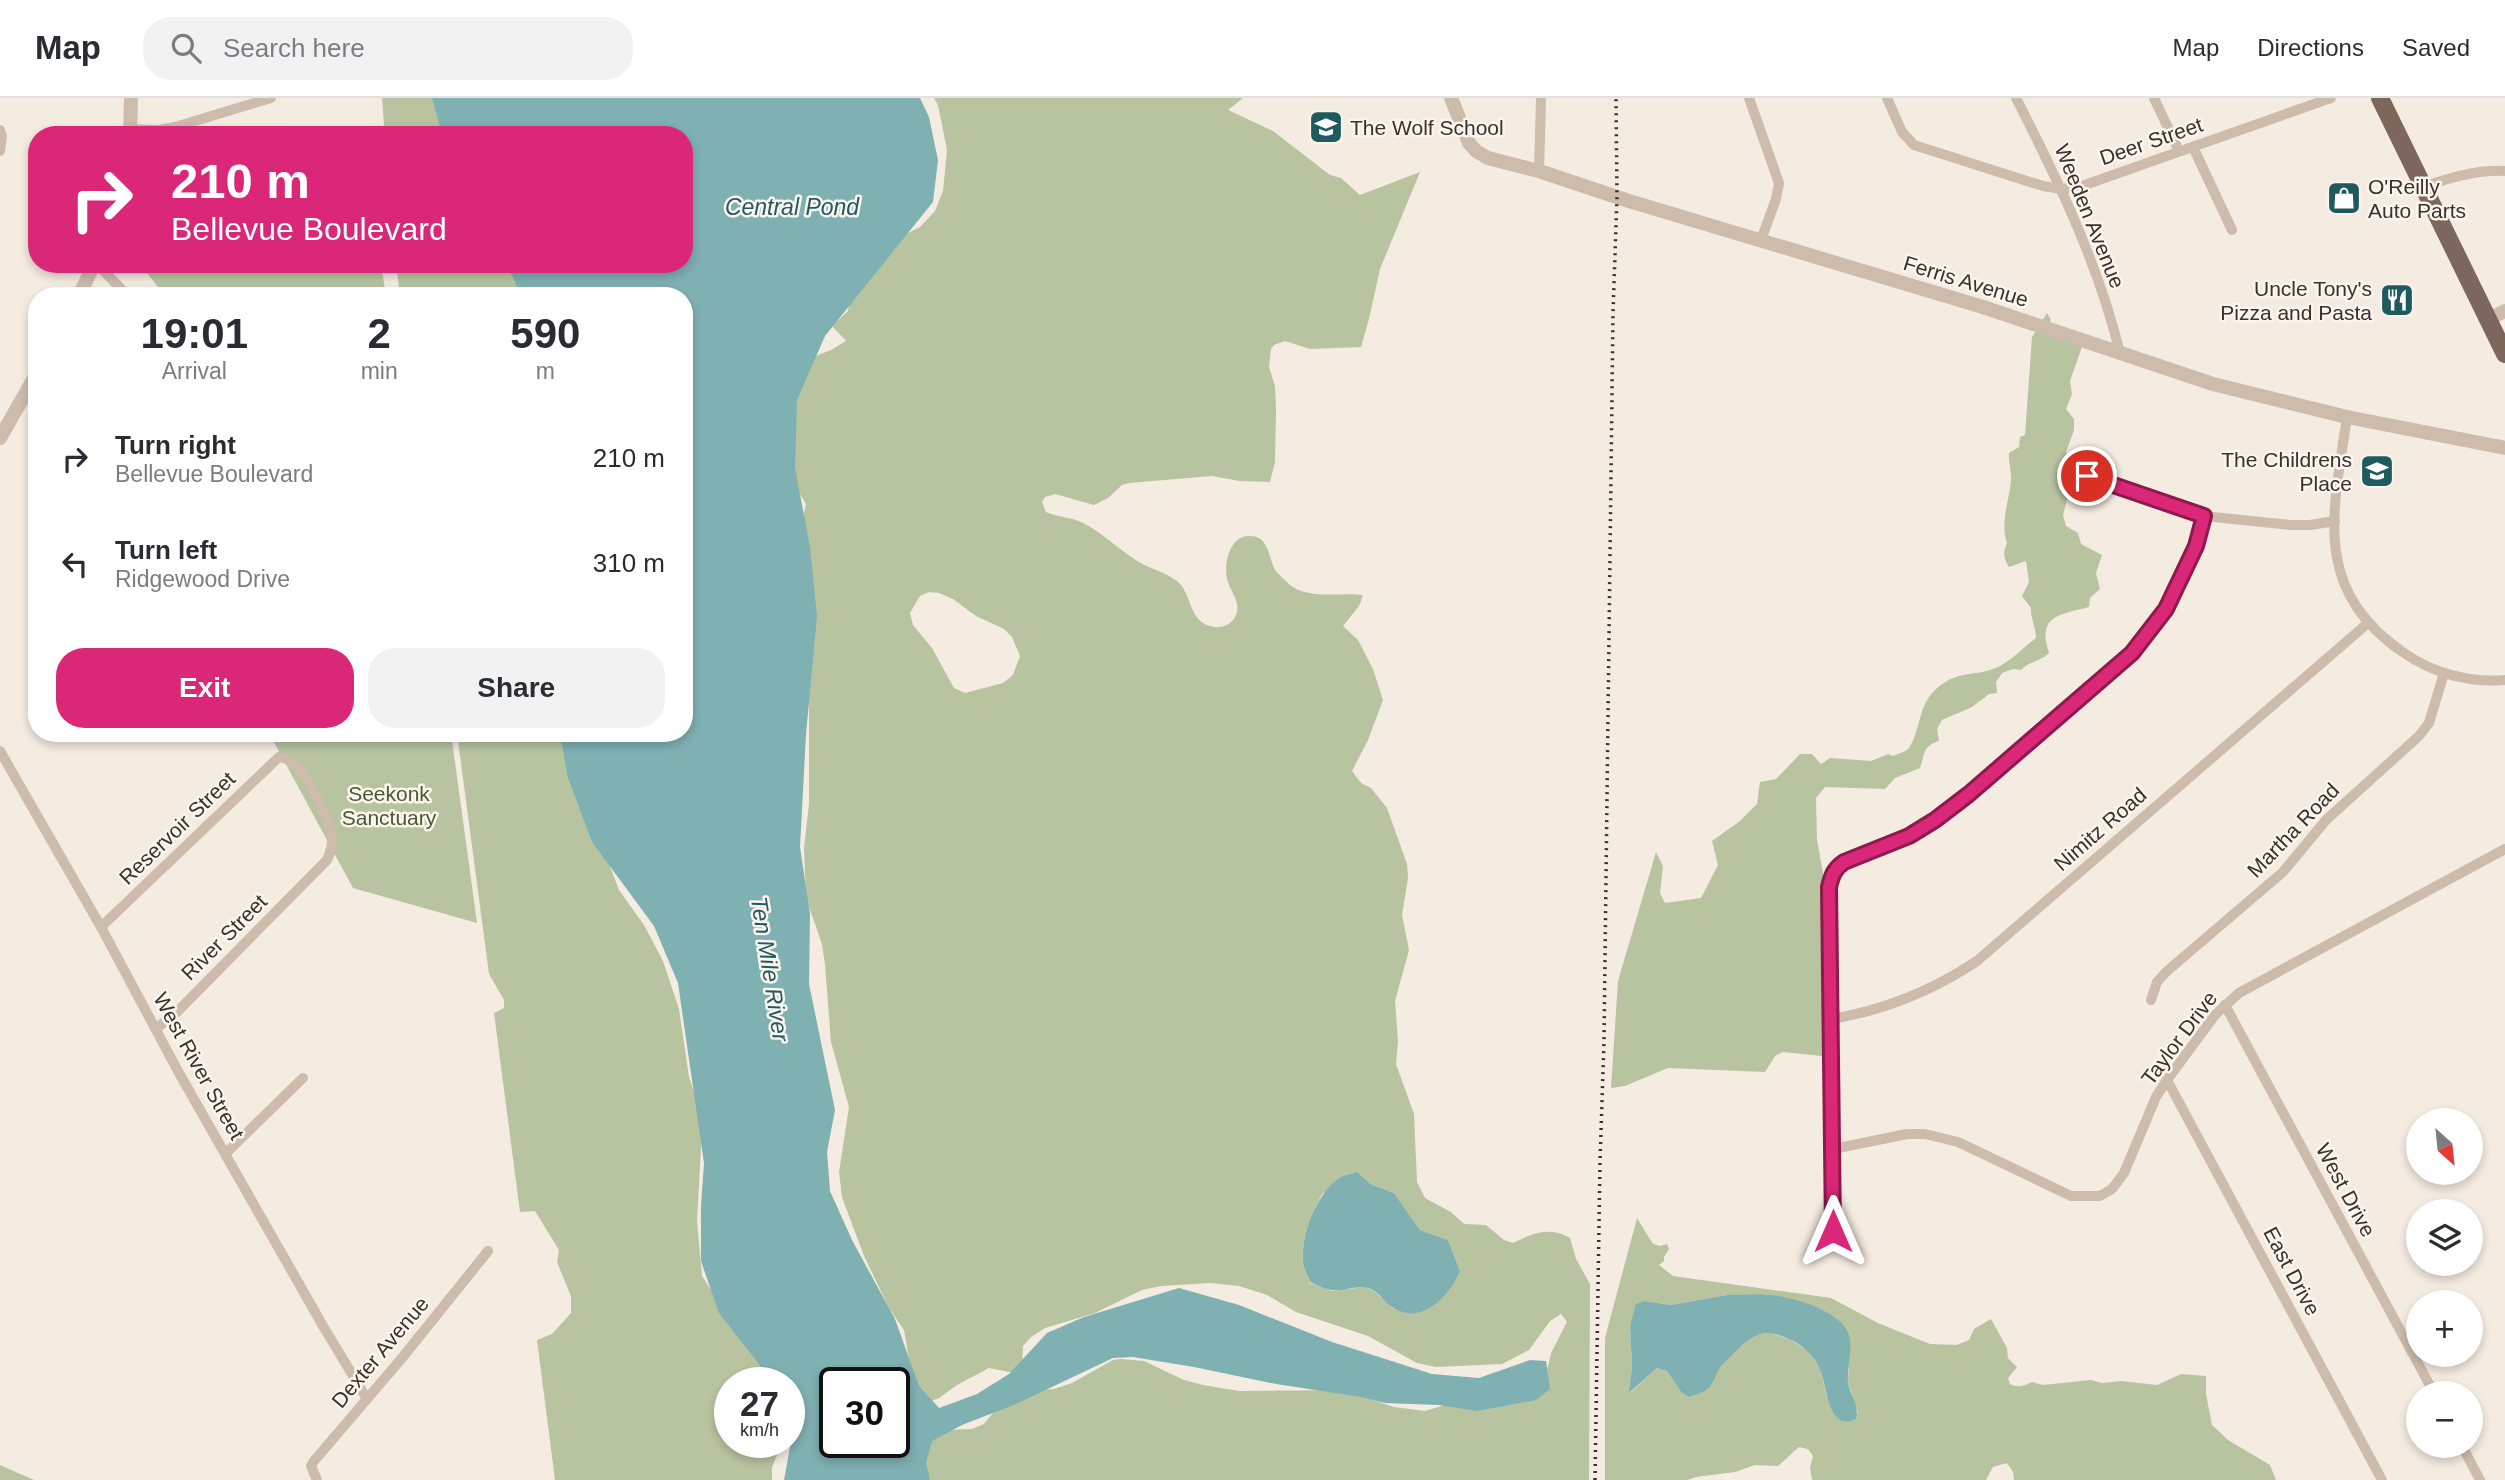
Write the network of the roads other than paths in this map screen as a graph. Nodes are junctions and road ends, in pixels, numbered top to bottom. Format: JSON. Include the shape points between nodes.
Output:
{"nodes":[{"id":1,"x":131,"y":98,"type":"edge"},
{"id":2,"x":271,"y":98,"type":"edge"},
{"id":3,"x":1451,"y":98,"type":"edge"},
{"id":4,"x":1541,"y":98,"type":"edge"},
{"id":5,"x":1749,"y":98,"type":"edge"},
{"id":6,"x":1887,"y":98,"type":"edge"},
{"id":7,"x":2016,"y":98,"type":"edge"},
{"id":8,"x":2154,"y":98,"type":"edge"},
{"id":9,"x":2331,"y":98,"type":"edge"},
{"id":10,"x":2379,"y":98,"type":"edge"},
{"id":11,"x":131,"y":126,"type":"edge"},
{"id":12,"x":176,"y":126,"type":"edge"},
{"id":13,"x":0,"y":130,"type":"edge"},
{"id":14,"x":2193,"y":147,"type":"junction"},
{"id":15,"x":0,"y":151,"type":"edge"},
{"id":16,"x":2179,"y":151,"type":"junction"},
{"id":17,"x":1539,"y":171,"type":"junction"},
{"id":18,"x":2505,"y":171,"type":"edge"},
{"id":19,"x":2423,"y":187,"type":"junction"},
{"id":20,"x":2062,"y":188,"type":"junction"},
{"id":21,"x":2232,"y":230,"type":"dead end"},
{"id":22,"x":1760,"y":240,"type":"junction"},
{"id":23,"x":105,"y":273,"type":"edge"},
{"id":24,"x":119,"y":287,"type":"edge"},
{"id":25,"x":2505,"y":311,"type":"edge"},
{"id":26,"x":2488,"y":319,"type":"junction"},
{"id":27,"x":2120,"y":353,"type":"junction"},
{"id":28,"x":2505,"y":355,"type":"edge"},
{"id":29,"x":28,"y":388,"type":"edge"},
{"id":30,"x":2347,"y":417,"type":"junction"},
{"id":31,"x":1,"y":432,"type":"edge"},
{"id":32,"x":2505,"y":448,"type":"edge"},
{"id":33,"x":2087,"y":476,"type":"dead end"},
{"id":34,"x":2204,"y":516,"type":"junction"},
{"id":35,"x":2335,"y":521,"type":"junction"},
{"id":36,"x":2368,"y":623,"type":"junction"},
{"id":37,"x":2444,"y":674,"type":"junction"},
{"id":38,"x":2505,"y":680,"type":"edge"},
{"id":39,"x":0,"y":751,"type":"edge"},
{"id":40,"x":279,"y":757,"type":"joint"},
{"id":41,"x":2505,"y":849,"type":"edge"},
{"id":42,"x":101,"y":927,"type":"junction"},
{"id":43,"x":2151,"y":1000,"type":"dead end"},
{"id":44,"x":2225,"y":1004,"type":"junction"},
{"id":45,"x":1832,"y":1019,"type":"junction"},
{"id":46,"x":156,"y":1028,"type":"junction"},
{"id":47,"x":303,"y":1077,"type":"dead end"},
{"id":48,"x":2167,"y":1080,"type":"junction"},
{"id":49,"x":1833,"y":1149,"type":"junction"},
{"id":50,"x":226,"y":1153,"type":"junction"},
{"id":51,"x":1833,"y":1231,"type":"dead end"},
{"id":52,"x":488,"y":1251,"type":"dead end"},
{"id":53,"x":2428,"y":1381,"type":"edge"},
{"id":54,"x":367,"y":1399,"type":"junction"},
{"id":55,"x":2468,"y":1458,"type":"edge"},
{"id":56,"x":317,"y":1480,"type":"edge"},
{"id":57,"x":2382,"y":1480,"type":"edge"},
{"id":58,"x":2480,"y":1480,"type":"edge"}],
"edges":[{"from":1,"to":11,"type":"street"},
{"from":2,"to":12,"type":"street"},
{"from":3,"to":17,"type":"street","name":"Ferris Avenue","via":[[1476,151]]},
{"from":4,"to":17,"type":"street"},
{"from":5,"to":22,"type":"street","via":[[1779,183]]},
{"from":6,"to":20,"type":"street","via":[[1902,132],[1914,145],[2032,183]]},
{"from":7,"to":20,"type":"street","name":"Weeden Avenue"},
{"from":8,"to":16,"type":"street"},
{"from":9,"to":14,"type":"street","name":"Deer Street"},
{"from":10,"to":19,"type":"main road"},
{"from":13,"to":15,"type":"street"},
{"from":14,"to":16,"type":"street","name":"Deer Street"},
{"from":14,"to":21,"type":"street"},
{"from":16,"to":20,"type":"street","name":"Deer Street","via":[[2079,187]]},
{"from":17,"to":22,"type":"street","name":"Ferris Avenue"},
{"from":18,"to":19,"type":"street","via":[[2446,178]]},
{"from":19,"to":26,"type":"main road"},
{"from":20,"to":27,"type":"street","name":"Weeden Avenue"},
{"from":22,"to":27,"type":"street","name":"Ferris Avenue"},
{"from":23,"to":24,"type":"street"},
{"from":25,"to":26,"type":"street"},
{"from":26,"to":28,"type":"main road"},
{"from":27,"to":30,"type":"street","name":"Ferris Avenue","via":[[2213,384]]},
{"from":29,"to":31,"type":"street"},
{"from":30,"to":32,"type":"street","name":"Ferris Avenue"},
{"from":30,"to":35,"type":"street"},
{"from":33,"to":34,"type":"street"},
{"from":34,"to":35,"type":"street","via":[[2290,525]]},
{"from":34,"to":45,"type":"street","via":[[2196,546],[2166,609],[2132,653],[1935,820],[1832,873]]},
{"from":35,"to":36,"type":"street","via":[[2339,572],[2352,603]]},
{"from":36,"to":37,"type":"street","via":[[2410,657]]},
{"from":36,"to":45,"type":"street","name":"Nimitz Road","via":[[1977,961],[1900,1002]]},
{"from":37,"to":38,"type":"street"},
{"from":37,"to":43,"type":"street","name":"Martha Road","via":[[2429,723],[2419,736],[2326,820],[2283,872],[2166,972]]},
{"from":39,"to":42,"type":"street","name":"West River Street"},
{"from":40,"to":42,"type":"street","name":"Reservoir Street"},
{"from":40,"to":46,"type":"street","name":"River Street","via":[[286,757],[300,770],[315,793],[332,840],[327,860]]},
{"from":41,"to":44,"type":"street","name":"Taylor Drive"},
{"from":42,"to":46,"type":"street","name":"West River Street"},
{"from":44,"to":48,"type":"street","name":"Taylor Drive"},
{"from":44,"to":53,"type":"street","name":"West Drive"},
{"from":45,"to":49,"type":"street"},
{"from":46,"to":50,"type":"street","name":"West River Street"},
{"from":47,"to":50,"type":"street"},
{"from":48,"to":49,"type":"street","name":"Taylor Drive","via":[[2124,1173],[2100,1196],[2071,1196],[1958,1143],[1925,1134]]},
{"from":48,"to":57,"type":"street","name":"East Drive"},
{"from":49,"to":51,"type":"street"},
{"from":50,"to":54,"type":"street","name":"West River Street"},
{"from":52,"to":54,"type":"street","name":"Dexter Avenue"},
{"from":54,"to":56,"type":"street","name":"Dexter Avenue","via":[[314,1461],[311,1466]]},
{"from":55,"to":58,"type":"street"}]}
